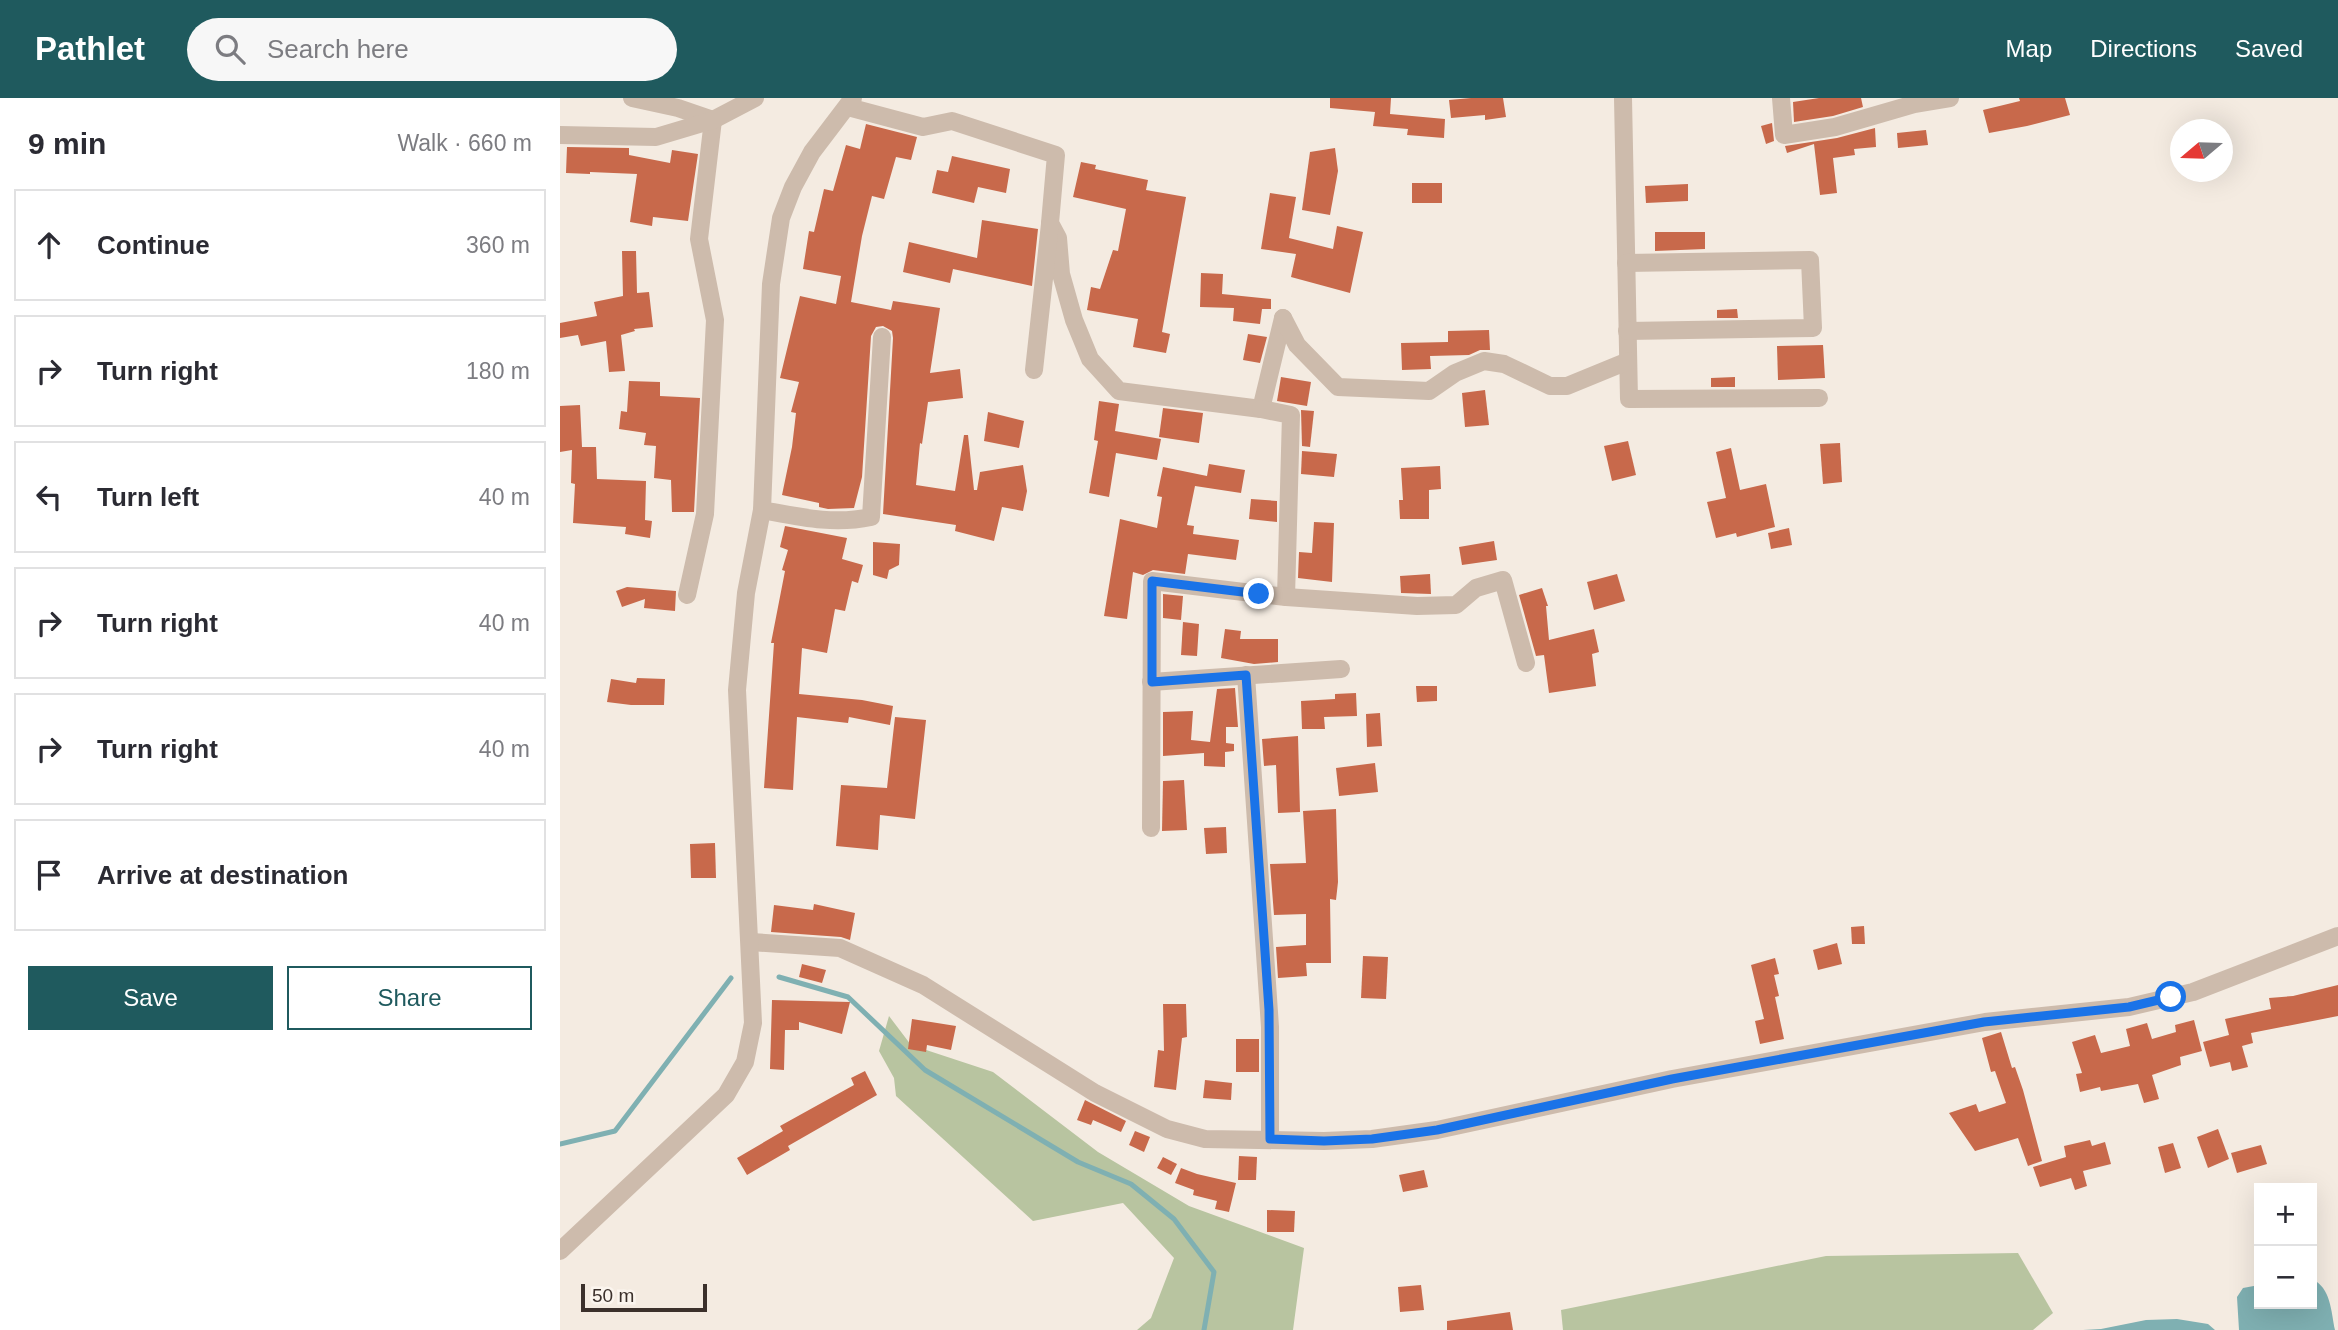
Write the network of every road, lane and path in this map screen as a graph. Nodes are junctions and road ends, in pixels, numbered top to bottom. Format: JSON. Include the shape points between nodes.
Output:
{"nodes":[{"id":1,"x":632,"y":98,"type":"edge"},
{"id":2,"x":755,"y":98,"type":"edge"},
{"id":3,"x":1623,"y":98,"type":"edge"},
{"id":4,"x":1781,"y":98,"type":"edge"},
{"id":5,"x":1950,"y":98,"type":"edge"},
{"id":6,"x":851,"y":102,"type":"edge"},
{"id":7,"x":713,"y":120,"type":"junction"},
{"id":8,"x":560,"y":135,"type":"edge"},
{"id":9,"x":1050,"y":223,"type":"junction"},
{"id":10,"x":1626,"y":262,"type":"junction"},
{"id":11,"x":1627,"y":331,"type":"junction"},
{"id":12,"x":882,"y":337,"type":"dead end"},
{"id":13,"x":1628,"y":362,"type":"junction"},
{"id":14,"x":1034,"y":370,"type":"dead end"},
{"id":15,"x":1819,"y":398,"type":"dead end"},
{"id":16,"x":1261,"y":410,"type":"junction"},
{"id":17,"x":762,"y":510,"type":"junction"},
{"id":18,"x":687,"y":595,"type":"dead end"},
{"id":19,"x":1286,"y":597,"type":"junction"},
{"id":20,"x":1526,"y":663,"type":"dead end"},
{"id":21,"x":1341,"y":668,"type":"dead end"},
{"id":22,"x":1246,"y":675,"type":"junction"},
{"id":23,"x":1152,"y":682,"type":"junction"},
{"id":24,"x":1151,"y":828,"type":"dead end"},
{"id":25,"x":2338,"y":936,"type":"edge"},
{"id":26,"x":751,"y":942,"type":"junction"},
{"id":27,"x":1270,"y":1139,"type":"junction"},
{"id":28,"x":560,"y":1251,"type":"edge"}],
"edges":[{"from":1,"to":7,"type":"street"},
{"from":2,"to":7,"type":"street"},
{"from":3,"to":10,"type":"street"},
{"from":4,"to":5,"type":"street","via":[[1784,135]]},
{"from":6,"to":9,"type":"street","via":[[923,127],[952,121],[1056,155]]},
{"from":6,"to":17,"type":"street","via":[[813,152],[781,218],[768,323]]},
{"from":7,"to":8,"type":"street","via":[[656,137]]},
{"from":7,"to":18,"type":"street","via":[[699,239],[715,320],[705,514]]},
{"from":9,"to":14,"type":"street"},
{"from":9,"to":16,"type":"street","via":[[1058,238],[1061,274],[1074,320],[1090,359],[1119,391]]},
{"from":10,"to":11,"type":"street"},
{"from":10,"to":11,"type":"street","via":[[1810,260],[1813,328]]},
{"from":11,"to":13,"type":"street"},
{"from":12,"to":17,"type":"street","via":[[871,516],[817,521]]},
{"from":13,"to":15,"type":"street","via":[[1629,399]]},
{"from":13,"to":16,"type":"street","via":[[1567,386],[1550,386],[1504,364],[1485,361],[1455,373],[1429,391],[1338,387],[1297,345],[1283,318]]},
{"from":16,"to":19,"type":"street","via":[[1291,415]]},
{"from":17,"to":26,"type":"street","via":[[746,593],[737,690]]},
{"from":19,"to":20,"type":"street","via":[[1456,605],[1476,588],[1503,580]]},
{"from":19,"to":23,"type":"street","via":[[1152,581]]},
{"from":21,"to":22,"type":"street"},
{"from":22,"to":23,"type":"street"},
{"from":22,"to":27,"type":"street","via":[[1270,1027]]},
{"from":23,"to":24,"type":"street"},
{"from":25,"to":27,"type":"street","via":[[2193,992],[2129,1007],[1984,1022],[1672,1079],[1437,1130],[1372,1139]]},
{"from":26,"to":27,"type":"street","via":[[840,948],[923,985],[1095,1093],[1167,1129],[1205,1139]]},
{"from":26,"to":28,"type":"street","via":[[753,1023],[745,1062],[726,1096]]}]}
